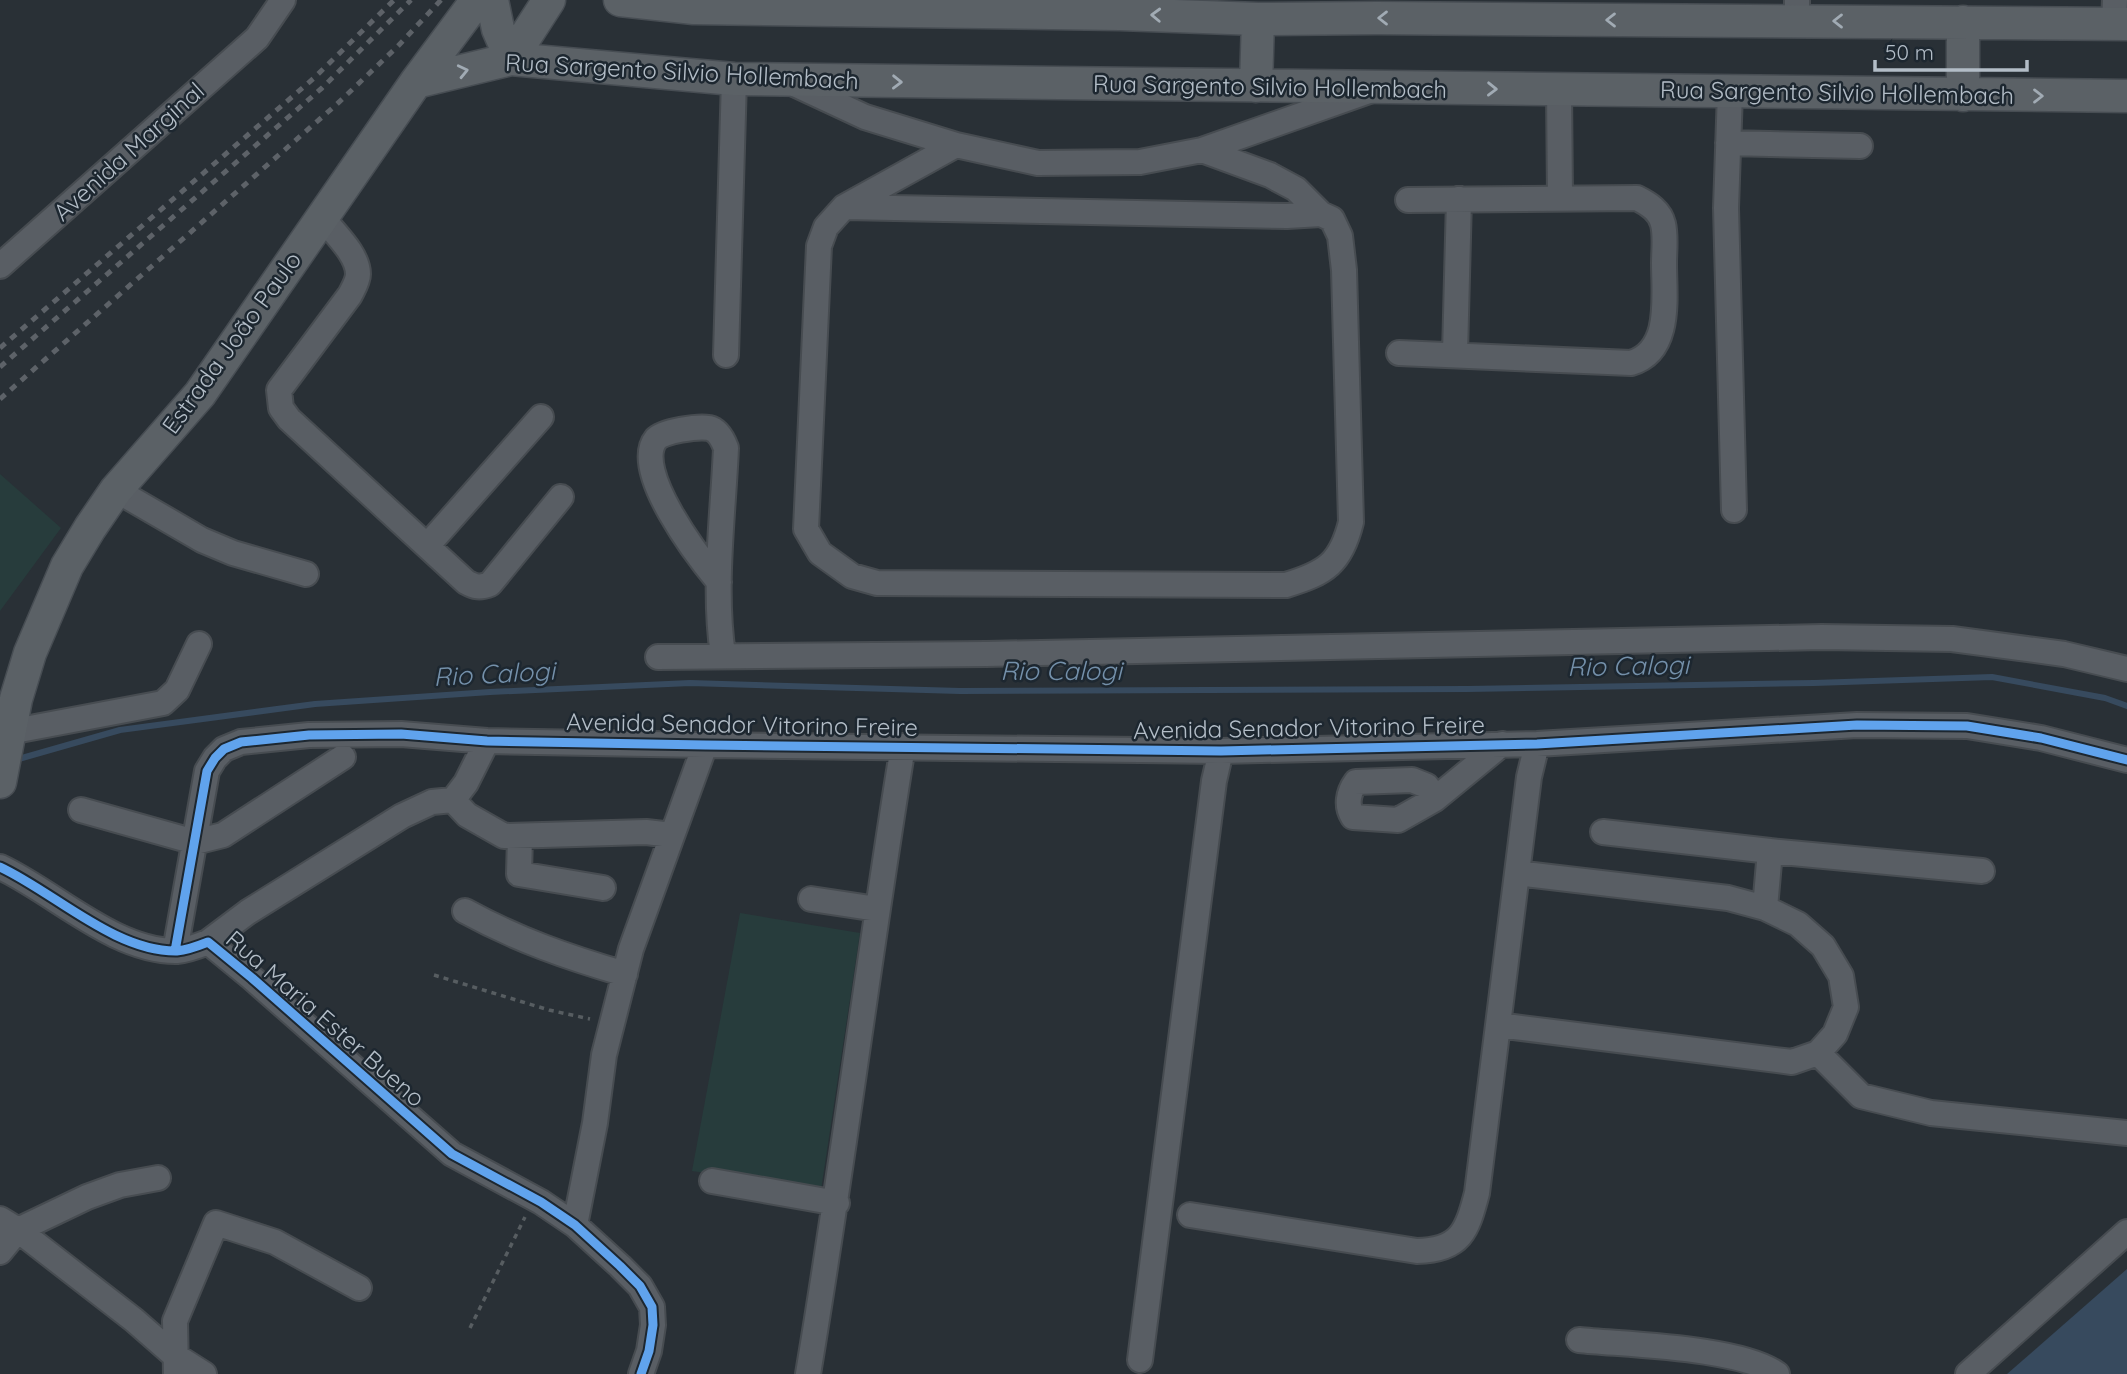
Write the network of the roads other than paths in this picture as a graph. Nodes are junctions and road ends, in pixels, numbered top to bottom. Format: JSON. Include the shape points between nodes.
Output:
{"nodes":[{"id":1,"x":283,"y":0,"type":"edge"},
{"id":2,"x":477,"y":0,"type":"edge"},
{"id":3,"x":492,"y":0,"type":"edge"},
{"id":4,"x":549,"y":0,"type":"edge"},
{"id":5,"x":620,"y":0,"type":"edge"},
{"id":6,"x":1120,"y":7,"type":"edge"},
{"id":7,"x":1797,"y":11,"type":"edge"},
{"id":8,"x":2119,"y":16,"type":"edge"},
{"id":9,"x":1258,"y":19,"type":"junction"},
{"id":10,"x":1962,"y":22,"type":"junction"},
{"id":11,"x":511,"y":59,"type":"junction"},
{"id":12,"x":734,"y":79,"type":"junction"},
{"id":13,"x":787,"y":80,"type":"junction"},
{"id":14,"x":416,"y":82,"type":"junction"},
{"id":15,"x":1256,"y":86,"type":"junction"},
{"id":16,"x":1377,"y":88,"type":"junction"},
{"id":17,"x":1559,"y":90,"type":"junction"},
{"id":18,"x":1730,"y":92,"type":"junction"},
{"id":19,"x":1963,"y":95,"type":"junction"},
{"id":20,"x":2127,"y":96,"type":"edge"},
{"id":21,"x":1728,"y":143,"type":"junction"},
{"id":22,"x":956,"y":145,"type":"junction"},
{"id":23,"x":1860,"y":146,"type":"dead end"},
{"id":24,"x":1202,"y":150,"type":"junction"},
{"id":25,"x":1560,"y":197,"type":"junction"},
{"id":26,"x":1459,"y":199,"type":"junction"},
{"id":27,"x":1408,"y":200,"type":"dead end"},
{"id":28,"x":844,"y":207,"type":"junction"},
{"id":29,"x":1321,"y":214,"type":"junction"},
{"id":30,"x":322,"y":218,"type":"junction"},
{"id":31,"x":0,"y":266,"type":"edge"},
{"id":32,"x":1399,"y":353,"type":"dead end"},
{"id":33,"x":1455,"y":354,"type":"junction"},
{"id":34,"x":726,"y":355,"type":"dead end"},
{"id":35,"x":541,"y":417,"type":"dead end"},
{"id":36,"x":116,"y":490,"type":"junction"},
{"id":37,"x":561,"y":497,"type":"dead end"},
{"id":38,"x":1734,"y":510,"type":"dead end"},
{"id":39,"x":427,"y":546,"type":"junction"},
{"id":40,"x":306,"y":574,"type":"dead end"},
{"id":41,"x":719,"y":582,"type":"junction"},
{"id":42,"x":199,"y":644,"type":"dead end"},
{"id":43,"x":723,"y":655,"type":"junction"},
{"id":44,"x":658,"y":657,"type":"dead end"},
{"id":45,"x":2127,"y":669,"type":"edge"},
{"id":46,"x":8,"y":696,"type":"edge"},
{"id":47,"x":8,"y":740,"type":"junction"},
{"id":48,"x":487,"y":741,"type":"junction"},
{"id":49,"x":1502,"y":744,"type":"junction"},
{"id":50,"x":1537,"y":744,"type":"junction"},
{"id":51,"x":705,"y":745,"type":"junction"},
{"id":52,"x":903,"y":746,"type":"junction"},
{"id":53,"x":1221,"y":751,"type":"junction"},
{"id":54,"x":342,"y":757,"type":"dead end"},
{"id":55,"x":2127,"y":760,"type":"edge"},
{"id":56,"x":0,"y":782,"type":"edge"},
{"id":57,"x":1435,"y":799,"type":"dead end"},
{"id":58,"x":453,"y":800,"type":"junction"},
{"id":59,"x":81,"y":810,"type":"dead end"},
{"id":60,"x":1603,"y":832,"type":"dead end"},
{"id":61,"x":672,"y":835,"type":"junction"},
{"id":62,"x":520,"y":837,"type":"junction"},
{"id":63,"x":195,"y":842,"type":"junction"},
{"id":64,"x":1770,"y":851,"type":"junction"},
{"id":65,"x":0,"y":867,"type":"edge"},
{"id":66,"x":1982,"y":871,"type":"dead end"},
{"id":67,"x":1517,"y":873,"type":"junction"},
{"id":68,"x":603,"y":888,"type":"dead end"},
{"id":69,"x":811,"y":899,"type":"dead end"},
{"id":70,"x":1765,"y":908,"type":"junction"},
{"id":71,"x":877,"y":909,"type":"junction"},
{"id":72,"x":465,"y":911,"type":"dead end"},
{"id":73,"x":208,"y":942,"type":"junction"},
{"id":74,"x":175,"y":951,"type":"junction"},
{"id":75,"x":625,"y":974,"type":"junction"},
{"id":76,"x":1498,"y":1025,"type":"junction"},
{"id":77,"x":1818,"y":1053,"type":"junction"},
{"id":78,"x":2127,"y":1133,"type":"edge"},
{"id":79,"x":158,"y":1178,"type":"dead end"},
{"id":80,"x":712,"y":1181,"type":"dead end"},
{"id":81,"x":837,"y":1203,"type":"junction"},
{"id":82,"x":1190,"y":1215,"type":"dead end"},
{"id":83,"x":9,"y":1225,"type":"edge"},
{"id":84,"x":575,"y":1225,"type":"junction"},
{"id":85,"x":2127,"y":1232,"type":"edge"},
{"id":86,"x":0,"y":1252,"type":"edge"},
{"id":87,"x":359,"y":1288,"type":"dead end"},
{"id":88,"x":1579,"y":1340,"type":"dead end"},
{"id":89,"x":1140,"y":1360,"type":"dead end"},
{"id":90,"x":175,"y":1364,"type":"edge"},
{"id":91,"x":204,"y":1374,"type":"edge"},
{"id":92,"x":641,"y":1374,"type":"edge"},
{"id":93,"x":808,"y":1374,"type":"edge"},
{"id":94,"x":1777,"y":1374,"type":"edge"},
{"id":95,"x":1968,"y":1374,"type":"edge"}],
"edges":[{"from":1,"to":31,"type":"street","name":"Avenida Marginal","via":[[257,38]]},
{"from":2,"to":14,"type":"main road","name":"Estrada João Paulo"},
{"from":3,"to":11,"type":"main road"},
{"from":4,"to":11,"type":"main road"},
{"from":5,"to":6,"type":"main road","via":[[694,8]]},
{"from":9,"to":6,"type":"main road","one_way":true},
{"from":7,"to":9,"type":"main road","one_way":true},
{"from":10,"to":7,"type":"main road","one_way":true},
{"from":8,"to":10,"type":"main road"},
{"from":9,"to":15,"type":"main road"},
{"from":10,"to":19,"type":"main road"},
{"from":11,"to":12,"type":"main road","name":"Rua Sargento Silvio Hollembach"},
{"from":14,"to":11,"type":"main road","name":"Rua Sargento Silvio Hollembach","one_way":true},
{"from":12,"to":13,"type":"main road","name":"Rua Sargento Silvio Hollembach"},
{"from":12,"to":34,"type":"street"},
{"from":13,"to":15,"type":"main road","name":"Rua Sargento Silvio Hollembach","one_way":true},
{"from":13,"to":22,"type":"street","via":[[865,117]]},
{"from":14,"to":30,"type":"main road","name":"Estrada João Paulo"},
{"from":15,"to":16,"type":"main road","name":"Rua Sargento Silvio Hollembach"},
{"from":16,"to":17,"type":"main road","name":"Rua Sargento Silvio Hollembach","one_way":true},
{"from":16,"to":24,"type":"street"},
{"from":17,"to":18,"type":"main road","name":"Rua Sargento Silvio Hollembach"},
{"from":17,"to":25,"type":"street"},
{"from":18,"to":19,"type":"main road","name":"Rua Sargento Silvio Hollembach"},
{"from":18,"to":21,"type":"street"},
{"from":19,"to":20,"type":"main road","name":"Rua Sargento Silvio Hollembach","one_way":true},
{"from":21,"to":23,"type":"street"},
{"from":21,"to":38,"type":"street"},
{"from":22,"to":24,"type":"street","via":[[1038,163],[1140,162]]},
{"from":22,"to":28,"type":"street"},
{"from":24,"to":29,"type":"street","via":[[1270,175],[1296,189]]},
{"from":25,"to":26,"type":"street"},
{"from":25,"to":33,"type":"street","via":[[1637,198],[1658,212],[1664,225],[1664,314],[1653,349],[1631,363]]},
{"from":26,"to":27,"type":"street"},
{"from":26,"to":33,"type":"street"},
{"from":28,"to":29,"type":"street"},
{"from":28,"to":29,"type":"street","via":[[826,227],[820,246],[806,528],[820,553],[852,576],[877,583],[1286,585],[1313,577],[1334,561],[1345,545],[1351,522],[1344,270],[1337,227]]},
{"from":30,"to":36,"type":"main road","name":"Estrada João Paulo","via":[[200,394]]},
{"from":30,"to":39,"type":"street","via":[[351,253],[358,278],[279,390],[278,399],[289,419]]},
{"from":32,"to":33,"type":"street"},
{"from":35,"to":39,"type":"street"},
{"from":36,"to":40,"type":"street","via":[[233,554]]},
{"from":36,"to":46,"type":"main road","name":"Estrada João Paulo","via":[[67,566]]},
{"from":37,"to":39,"type":"street","via":[[490,584],[482,587],[466,582]]},
{"from":41,"to":41,"type":"street","via":[[724,442],[708,428],[666,431],[652,447],[652,470],[680,531]]},
{"from":41,"to":43,"type":"street"},
{"from":42,"to":47,"type":"street","via":[[177,690],[163,703]]},
{"from":43,"to":44,"type":"street"},
{"from":43,"to":45,"type":"street","via":[[999,654],[1822,637],[1952,639],[2064,654]]},
{"from":46,"to":47,"type":"main road","name":"Estrada João Paulo"},
{"from":47,"to":56,"type":"main road","name":"Estrada João Paulo"},
{"from":48,"to":51,"type":"street","name":"Avenida Senador Vitorino Freire"},
{"from":48,"to":58,"type":"street"},
{"from":48,"to":63,"type":"street","name":"Avenida Senador Vitorino Freire","via":[[401,734],[309,735],[242,742],[224,749],[207,771]]},
{"from":49,"to":50,"type":"street","name":"Avenida Senador Vitorino Freire"},
{"from":49,"to":53,"type":"street","name":"Avenida Senador Vitorino Freire"},
{"from":49,"to":57,"type":"street"},
{"from":50,"to":55,"type":"street","name":"Avenida Senador Vitorino Freire","via":[[1857,725],[1967,726],[2041,738]]},
{"from":50,"to":67,"type":"street"},
{"from":51,"to":52,"type":"street","name":"Avenida Senador Vitorino Freire"},
{"from":51,"to":61,"type":"street"},
{"from":52,"to":53,"type":"street","name":"Avenida Senador Vitorino Freire"},
{"from":52,"to":71,"type":"street"},
{"from":53,"to":89,"type":"street"},
{"from":54,"to":63,"type":"street","via":[[223,835]]},
{"from":58,"to":62,"type":"street","via":[[467,816],[504,836]]},
{"from":58,"to":73,"type":"street","via":[[432,802],[402,816]]},
{"from":59,"to":63,"type":"street"},
{"from":60,"to":64,"type":"street"},
{"from":61,"to":62,"type":"street"},
{"from":61,"to":75,"type":"street"},
{"from":62,"to":68,"type":"street","via":[[519,874]]},
{"from":63,"to":74,"type":"street"},
{"from":64,"to":66,"type":"street"},
{"from":64,"to":70,"type":"street"},
{"from":65,"to":74,"type":"street","name":"Rua Maria Ester Bueno","via":[[123,938]]},
{"from":67,"to":70,"type":"street","via":[[1728,898]]},
{"from":67,"to":76,"type":"street"},
{"from":69,"to":71,"type":"street"},
{"from":70,"to":77,"type":"street","via":[[1798,924],[1823,946],[1841,976],[1846,1007],[1835,1034]]},
{"from":71,"to":81,"type":"street"},
{"from":72,"to":75,"type":"street","via":[[551,952]]},
{"from":73,"to":74,"type":"street","name":"Rua Maria Ester Bueno"},
{"from":73,"to":84,"type":"street","name":"Rua Maria Ester Bueno","via":[[452,1154]]},
{"from":75,"to":84,"type":"street","via":[[604,1055]]},
{"from":76,"to":77,"type":"street","via":[[1792,1062]]},
{"from":76,"to":82,"type":"street","via":[[1477,1194],[1468,1227],[1453,1242],[1435,1251],[1417,1251]]},
{"from":77,"to":78,"type":"street","via":[[1861,1097],[1931,1114]]},
{"from":79,"to":83,"type":"street","via":[[120,1185]]},
{"from":80,"to":81,"type":"street"},
{"from":81,"to":93,"type":"street"},
{"from":83,"to":86,"type":"street"},
{"from":83,"to":90,"type":"street","via":[[134,1320]]},
{"from":84,"to":92,"type":"street","name":"Rua Maria Ester Bueno","via":[[640,1286],[652,1307],[649,1351]]},
{"from":85,"to":95,"type":"street"},
{"from":87,"to":90,"type":"street","via":[[275,1242],[216,1223],[175,1321]]},
{"from":88,"to":94,"type":"street","via":[[1718,1353]]},
{"from":90,"to":91,"type":"street"}]}
